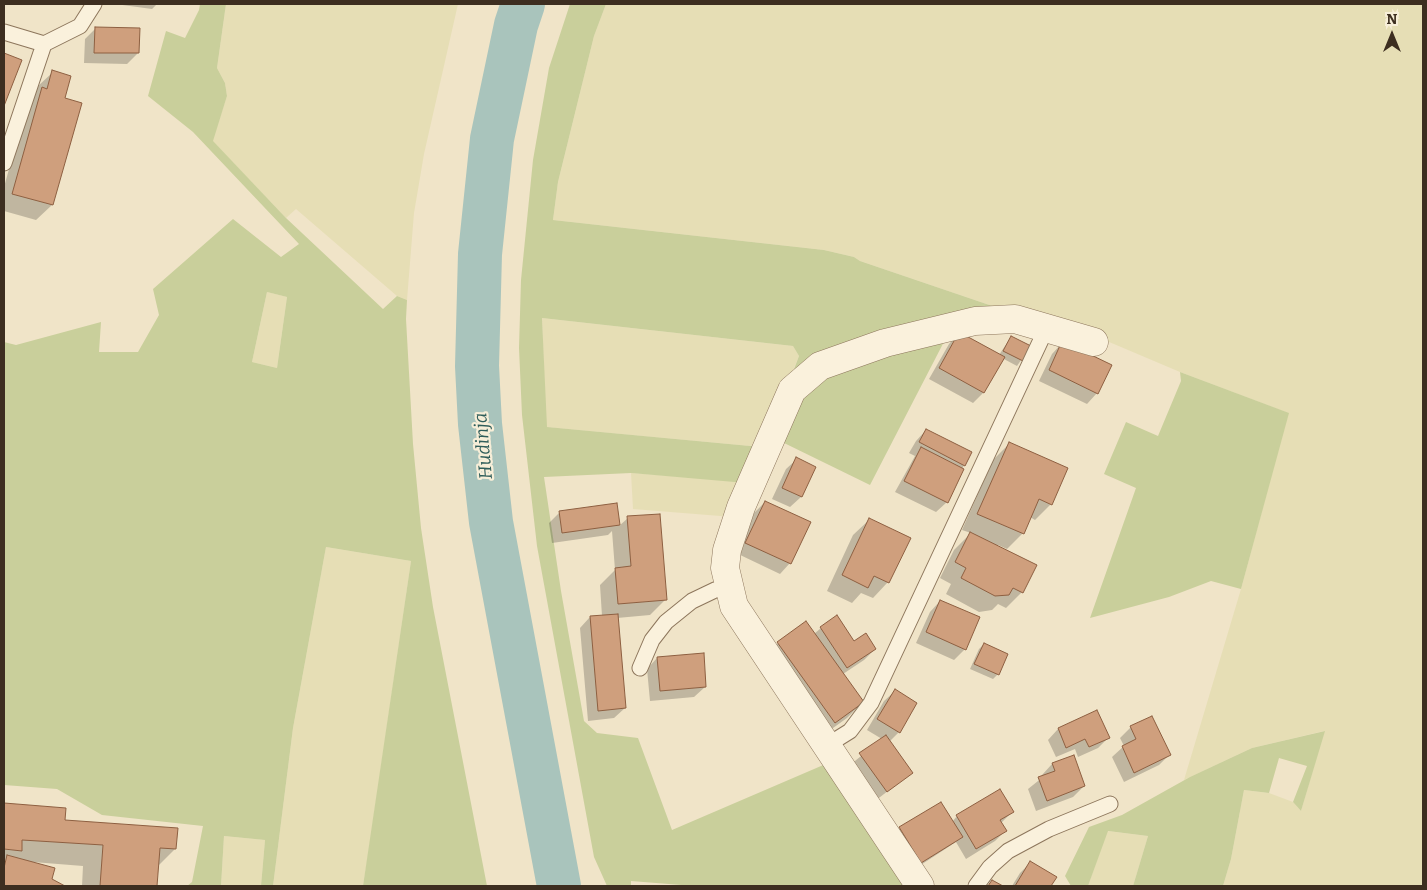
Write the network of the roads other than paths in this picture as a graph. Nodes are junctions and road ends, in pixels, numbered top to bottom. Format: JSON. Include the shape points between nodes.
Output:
{"nodes":[{"id":1,"x":94,"y":4,"type":"edge"},
{"id":2,"x":4,"y":32,"type":"edge"},
{"id":3,"x":44,"y":44,"type":"junction"},
{"id":4,"x":4,"y":163,"type":"edge"},
{"id":5,"x":1046,"y":327,"type":"junction"},
{"id":6,"x":1094,"y":342,"type":"dead end"},
{"id":7,"x":729,"y":588,"type":"junction"},
{"id":8,"x":640,"y":668,"type":"dead end"},
{"id":9,"x":826,"y":746,"type":"junction"},
{"id":10,"x":1110,"y":804,"type":"dead end"},
{"id":11,"x":920,"y":886,"type":"edge"},
{"id":12,"x":976,"y":886,"type":"edge"}],
"edges":[{"from":1,"to":3,"type":"lane","via":[[80,26]]},
{"from":2,"to":3,"type":"lane"},
{"from":3,"to":4,"type":"lane"},
{"from":5,"to":6,"type":"street"},
{"from":5,"to":7,"type":"street","via":[[1015,319],[975,321],[885,344],[820,366],[806,376],[792,390],[741,508],[727,550],[725,568]]},
{"from":5,"to":9,"type":"lane","via":[[872,703],[850,731]]},
{"from":7,"to":8,"type":"lane","via":[[715,590],[692,601],[666,622],[652,640]]},
{"from":7,"to":9,"type":"street","via":[[734,606],[750,634]]},
{"from":9,"to":11,"type":"street"},
{"from":10,"to":12,"type":"lane","via":[[1049,829],[1008,851]]}]}
